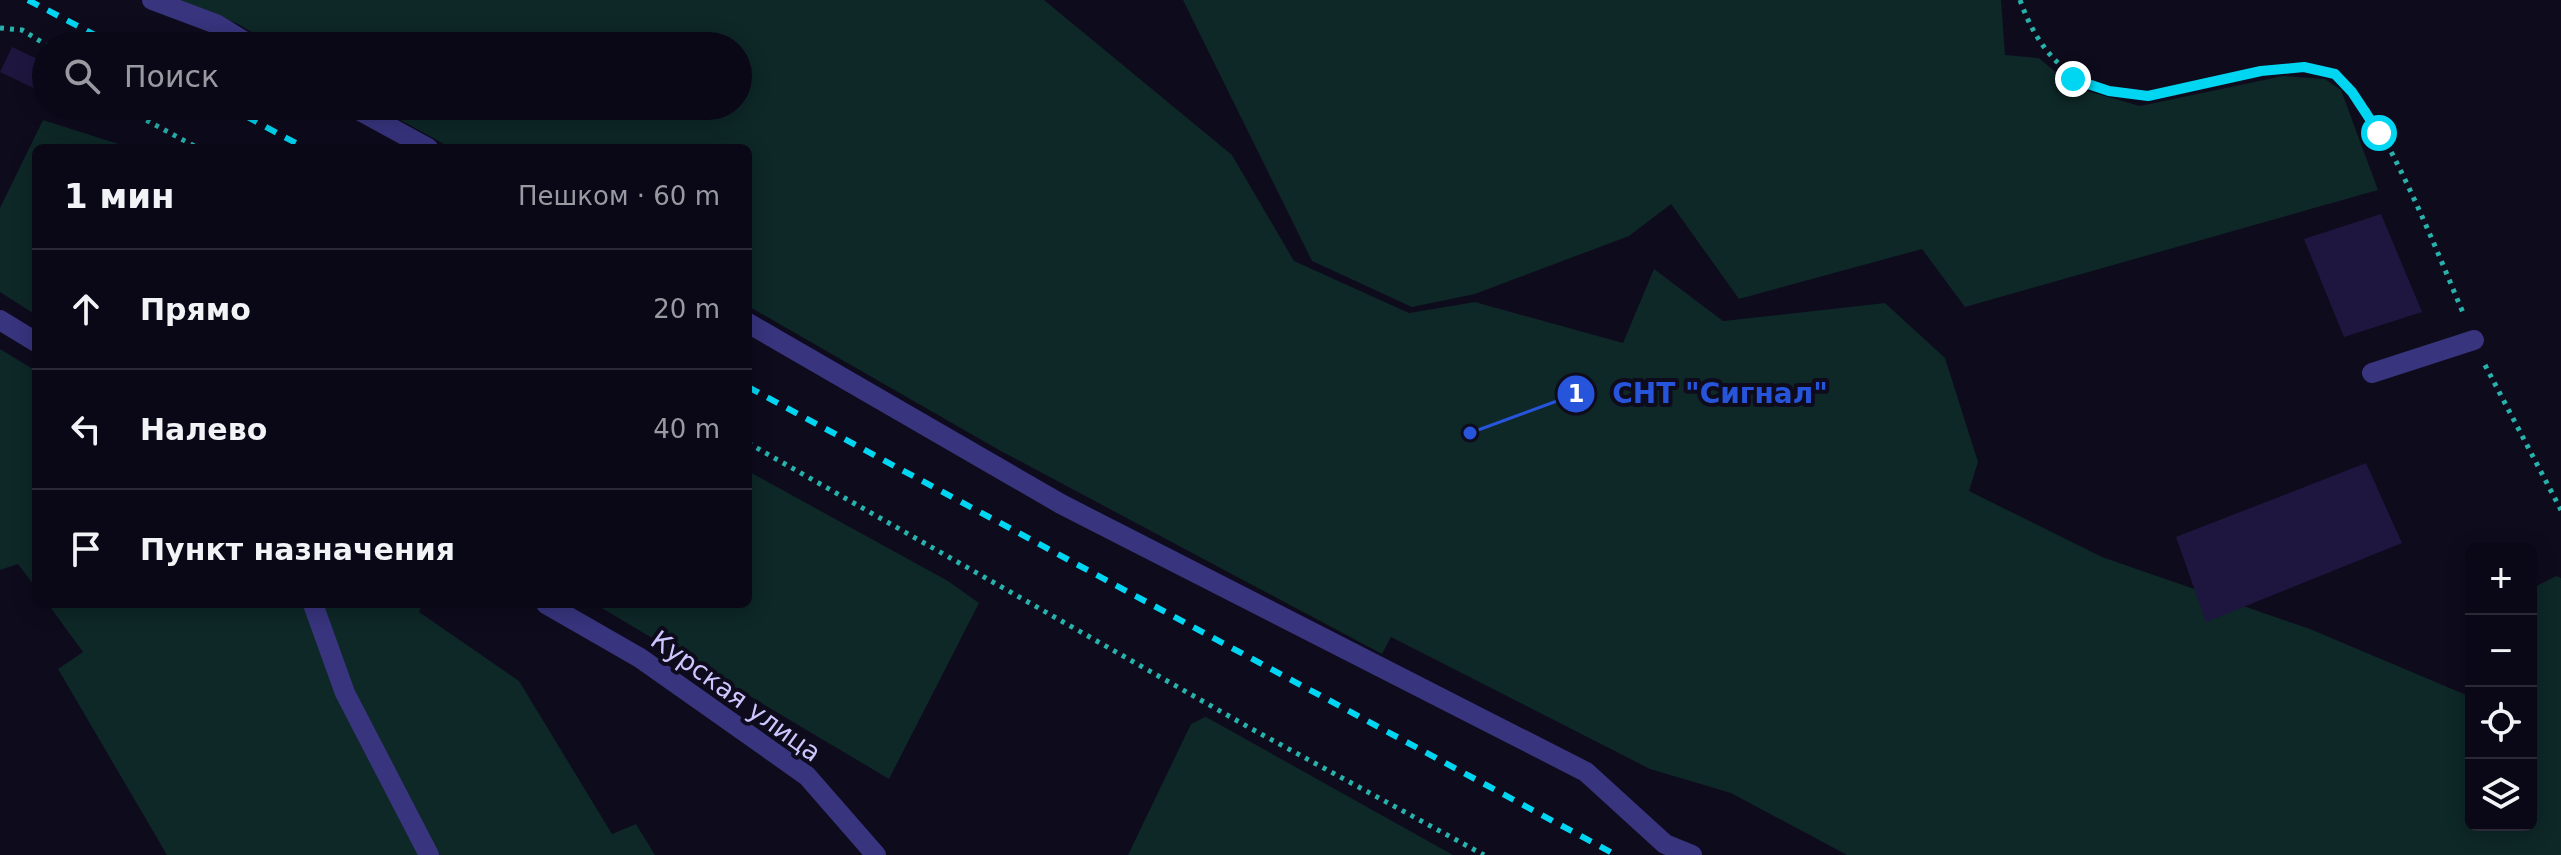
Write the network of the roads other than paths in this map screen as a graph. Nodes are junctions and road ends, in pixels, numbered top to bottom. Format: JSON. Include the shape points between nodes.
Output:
{"nodes":[{"id":1,"x":152,"y":0,"type":"edge"},
{"id":2,"x":229,"y":32,"type":"edge"},
{"id":3,"x":377,"y":120,"type":"edge"},
{"id":4,"x":421,"y":144,"type":"edge"},
{"id":5,"x":0,"y":320,"type":"edge"},
{"id":6,"x":752,"y":325,"type":"edge"},
{"id":7,"x":32,"y":340,"type":"edge"},
{"id":8,"x":2474,"y":340,"type":"road end"},
{"id":9,"x":2372,"y":373,"type":"dead end"},
{"id":10,"x":314,"y":608,"type":"edge"},
{"id":11,"x":553,"y":608,"type":"edge"},
{"id":12,"x":429,"y":855,"type":"edge"},
{"id":13,"x":876,"y":855,"type":"edge"},
{"id":14,"x":1692,"y":855,"type":"edge"}],
"edges":[{"from":1,"to":2,"type":"street"},
{"from":3,"to":4,"type":"street"},
{"from":5,"to":7,"type":"street"},
{"from":6,"to":14,"type":"street","via":[[1061,504],[1586,772],[1665,844]]},
{"from":8,"to":9,"type":"street"},
{"from":10,"to":12,"type":"street","via":[[345,693]]},
{"from":11,"to":13,"type":"street","name":"Курская улица","via":[[640,658],[807,776]]}]}
